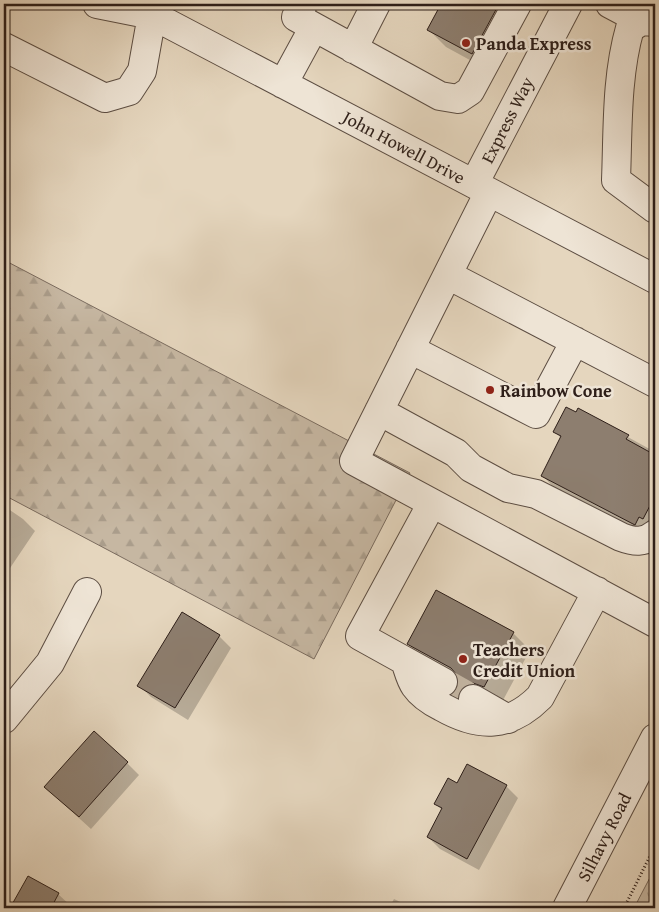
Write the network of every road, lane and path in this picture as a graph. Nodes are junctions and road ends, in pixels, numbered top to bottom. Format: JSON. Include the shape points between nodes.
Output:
{"nodes":[{"id":1,"x":97,"y":4,"type":"edge"},
{"id":2,"x":376,"y":4,"type":"edge"},
{"id":3,"x":517,"y":4,"type":"edge"},
{"id":4,"x":568,"y":4,"type":"edge"},
{"id":5,"x":610,"y":4,"type":"edge"},
{"id":6,"x":154,"y":8,"type":"edge"},
{"id":7,"x":308,"y":16,"type":"edge"},
{"id":8,"x":649,"y":21,"type":"edge"},
{"id":9,"x":4,"y":47,"type":"edge"},
{"id":10,"x":353,"y":49,"type":"junction"},
{"id":11,"x":283,"y":84,"type":"junction"},
{"id":12,"x":482,"y":188,"type":"junction"},
{"id":13,"x":655,"y":209,"type":"edge"},
{"id":14,"x":653,"y":270,"type":"edge"},
{"id":15,"x":448,"y":275,"type":"junction"},
{"id":16,"x":575,"y":341,"type":"junction"},
{"id":17,"x":410,"y":349,"type":"junction"},
{"id":18,"x":655,"y":383,"type":"edge"},
{"id":19,"x":379,"y":411,"type":"junction"},
{"id":20,"x":432,"y":503,"type":"junction"},
{"id":21,"x":655,"y":534,"type":"edge"},
{"id":22,"x":597,"y":591,"type":"junction"},
{"id":23,"x":87,"y":592,"type":"dead end"},
{"id":24,"x":655,"y":623,"type":"edge"},
{"id":25,"x":405,"y":661,"type":"junction"},
{"id":26,"x":444,"y":682,"type":"tunnel mouth"},
{"id":27,"x":473,"y":699,"type":"tunnel mouth"},
{"id":28,"x":4,"y":719,"type":"edge"},
{"id":29,"x":508,"y":719,"type":"junction"},
{"id":30,"x":655,"y":738,"type":"edge"},
{"id":31,"x":655,"y":846,"type":"edge"},
{"id":32,"x":567,"y":908,"type":"edge"},
{"id":33,"x":624,"y":908,"type":"edge"}],
"edges":[{"from":1,"to":6,"type":"street","name":"John Howell Drive"},
{"from":2,"to":10,"type":"street"},
{"from":3,"to":10,"type":"street","via":[[470,91],[458,99],[440,96]]},
{"from":4,"to":12,"type":"street","name":"Express Way"},
{"from":5,"to":8,"type":"street"},
{"from":6,"to":9,"type":"street","via":[[142,71],[128,91],[105,98]]},
{"from":6,"to":11,"type":"street","name":"John Howell Drive"},
{"from":7,"to":10,"type":"street"},
{"from":7,"to":11,"type":"street"},
{"from":8,"to":13,"type":"street","via":[[630,28],[624,48],[616,180]]},
{"from":11,"to":12,"type":"street","name":"John Howell Drive"},
{"from":12,"to":14,"type":"street","name":"John Howell Drive"},
{"from":12,"to":15,"type":"street","name":"Express Way"},
{"from":15,"to":16,"type":"street"},
{"from":15,"to":17,"type":"street","name":"Express Way"},
{"from":16,"to":17,"type":"street","via":[[536,414]]},
{"from":16,"to":18,"type":"street"},
{"from":17,"to":19,"type":"street","name":"Express Way"},
{"from":19,"to":20,"type":"street","name":"Express Way","via":[[354,460]]},
{"from":19,"to":21,"type":"street","via":[[456,453],[471,468],[508,488],[536,494],[633,541],[645,541]]},
{"from":20,"to":22,"type":"street"},
{"from":20,"to":25,"type":"street","via":[[360,636]]},
{"from":22,"to":24,"type":"street"},
{"from":22,"to":29,"type":"street","via":[[540,697],[532,706]]},
{"from":23,"to":28,"type":"street","via":[[50,663]]},
{"from":25,"to":26,"type":"street"},
{"from":25,"to":29,"type":"street","via":[[415,686],[426,698],[460,717],[487,723]]},
{"from":27,"to":29,"type":"street"},
{"from":30,"to":32,"type":"street","name":"Silhavy Road"},
{"from":31,"to":33,"type":"path"}]}
